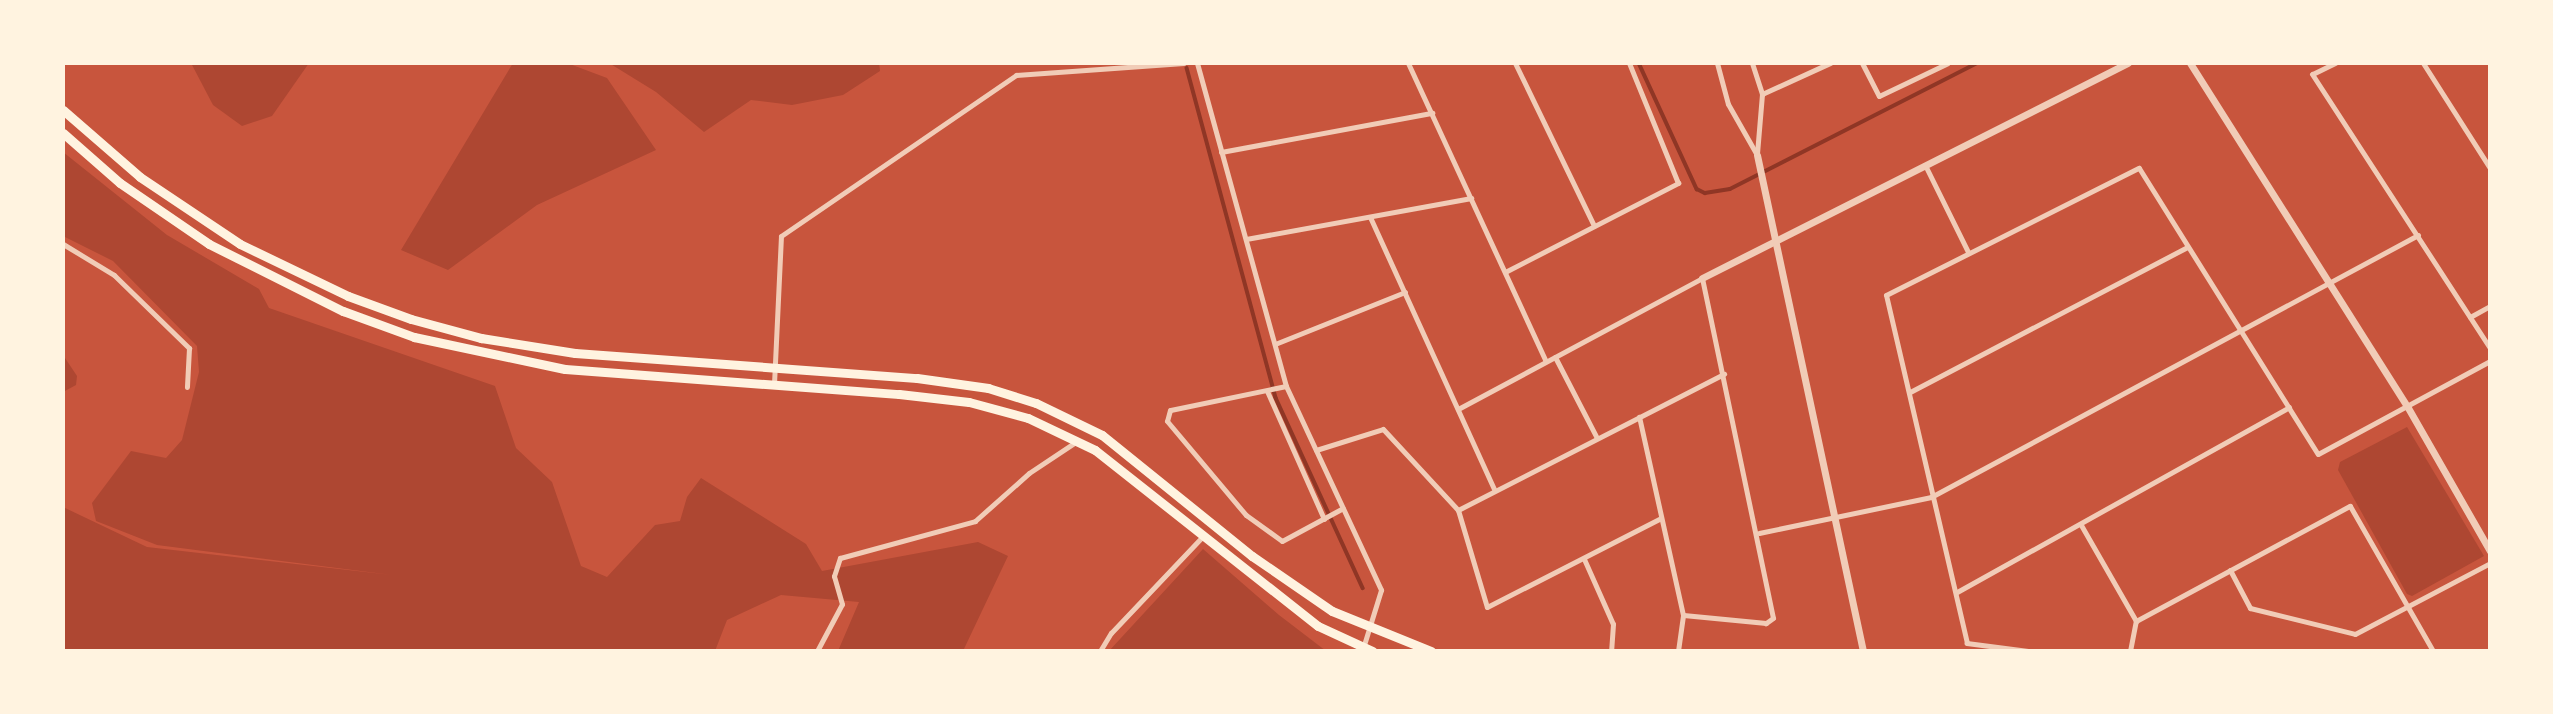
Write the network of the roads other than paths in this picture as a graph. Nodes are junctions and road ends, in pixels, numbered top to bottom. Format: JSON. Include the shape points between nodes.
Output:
{"nodes":[{"id":1,"x":1184,"y":63,"type":"edge"},
{"id":2,"x":1197,"y":63,"type":"edge"},
{"id":3,"x":1408,"y":63,"type":"edge"},
{"id":4,"x":1515,"y":63,"type":"edge"},
{"id":5,"x":1629,"y":63,"type":"edge"},
{"id":6,"x":1717,"y":63,"type":"edge"},
{"id":7,"x":1752,"y":63,"type":"edge"},
{"id":8,"x":1830,"y":63,"type":"edge"},
{"id":9,"x":1862,"y":63,"type":"edge"},
{"id":10,"x":1948,"y":63,"type":"edge"},
{"id":11,"x":2128,"y":63,"type":"edge"},
{"id":12,"x":2190,"y":63,"type":"edge"},
{"id":13,"x":2335,"y":63,"type":"edge"},
{"id":14,"x":2423,"y":63,"type":"edge"},
{"id":15,"x":1762,"y":94,"type":"junction"},
{"id":16,"x":63,"y":110,"type":"edge"},
{"id":17,"x":1432,"y":113,"type":"junction"},
{"id":18,"x":63,"y":133,"type":"edge"},
{"id":19,"x":1221,"y":152,"type":"junction"},
{"id":20,"x":1757,"y":155,"type":"junction"},
{"id":21,"x":1924,"y":165,"type":"junction"},
{"id":22,"x":2490,"y":168,"type":"edge"},
{"id":23,"x":1471,"y":198,"type":"junction"},
{"id":24,"x":1370,"y":217,"type":"junction"},
{"id":25,"x":1594,"y":226,"type":"junction"},
{"id":26,"x":2418,"y":235,"type":"junction"},
{"id":27,"x":1245,"y":239,"type":"junction"},
{"id":28,"x":1775,"y":239,"type":"junction"},
{"id":29,"x":63,"y":244,"type":"edge"},
{"id":30,"x":2187,"y":247,"type":"junction"},
{"id":31,"x":1968,"y":252,"type":"junction"},
{"id":32,"x":1505,"y":272,"type":"junction"},
{"id":33,"x":1702,"y":278,"type":"junction"},
{"id":34,"x":2329,"y":283,"type":"junction"},
{"id":35,"x":1405,"y":292,"type":"junction"},
{"id":36,"x":2490,"y":306,"type":"edge"},
{"id":37,"x":2470,"y":317,"type":"junction"},
{"id":38,"x":2241,"y":331,"type":"junction"},
{"id":39,"x":1275,"y":344,"type":"junction"},
{"id":40,"x":2490,"y":348,"type":"edge"},
{"id":41,"x":1555,"y":357,"type":"junction"},
{"id":42,"x":1546,"y":361,"type":"junction"},
{"id":43,"x":2490,"y":361,"type":"edge"},
{"id":44,"x":773,"y":367,"type":"junction"},
{"id":45,"x":1724,"y":374,"type":"junction"},
{"id":46,"x":774,"y":386,"type":"junction"},
{"id":47,"x":1286,"y":386,"type":"junction"},
{"id":48,"x":187,"y":387,"type":"dead end"},
{"id":49,"x":1267,"y":390,"type":"junction"},
{"id":50,"x":1910,"y":392,"type":"junction"},
{"id":51,"x":2407,"y":406,"type":"junction"},
{"id":52,"x":2289,"y":407,"type":"junction"},
{"id":53,"x":1458,"y":410,"type":"junction"},
{"id":54,"x":1639,"y":417,"type":"junction"},
{"id":55,"x":1597,"y":438,"type":"junction"},
{"id":56,"x":1077,"y":441,"type":"junction"},
{"id":57,"x":1316,"y":450,"type":"junction"},
{"id":58,"x":1494,"y":489,"type":"junction"},
{"id":59,"x":1931,"y":496,"type":"junction"},
{"id":60,"x":1343,"y":508,"type":"junction"},
{"id":61,"x":1458,"y":510,"type":"junction"},
{"id":62,"x":1835,"y":516,"type":"junction"},
{"id":63,"x":1325,"y":518,"type":"junction"},
{"id":64,"x":1661,"y":518,"type":"junction"},
{"id":65,"x":2081,"y":525,"type":"junction"},
{"id":66,"x":1759,"y":533,"type":"junction"},
{"id":67,"x":1203,"y":536,"type":"junction"},
{"id":68,"x":2490,"y":551,"type":"edge"},
{"id":69,"x":1584,"y":559,"type":"junction"},
{"id":70,"x":2490,"y":563,"type":"edge"},
{"id":71,"x":2230,"y":570,"type":"junction"},
{"id":72,"x":1957,"y":592,"type":"junction"},
{"id":73,"x":2409,"y":608,"type":"junction"},
{"id":74,"x":1682,"y":615,"type":"junction"},
{"id":75,"x":2136,"y":621,"type":"junction"},
{"id":76,"x":1372,"y":630,"type":"junction"},
{"id":77,"x":1368,"y":650,"type":"edge"},
{"id":78,"x":817,"y":651,"type":"edge"},
{"id":79,"x":1100,"y":651,"type":"edge"},
{"id":80,"x":1431,"y":651,"type":"edge"},
{"id":81,"x":1611,"y":651,"type":"edge"},
{"id":82,"x":1678,"y":651,"type":"edge"},
{"id":83,"x":1863,"y":651,"type":"edge"},
{"id":84,"x":2028,"y":651,"type":"edge"},
{"id":85,"x":2130,"y":651,"type":"edge"},
{"id":86,"x":2433,"y":651,"type":"edge"}],
"edges":[{"from":1,"to":44,"type":"street","via":[[1016,75],[781,236]]},
{"from":2,"to":19,"type":"street"},
{"from":3,"to":17,"type":"street"},
{"from":4,"to":25,"type":"street"},
{"from":5,"to":25,"type":"street","via":[[1678,183]]},
{"from":6,"to":20,"type":"street","via":[[1728,104]]},
{"from":7,"to":15,"type":"street"},
{"from":8,"to":15,"type":"street"},
{"from":9,"to":10,"type":"street","via":[[1879,96]]},
{"from":11,"to":21,"type":"street"},
{"from":12,"to":34,"type":"street"},
{"from":13,"to":26,"type":"street","via":[[2312,74]]},
{"from":14,"to":22,"type":"street"},
{"from":15,"to":20,"type":"street"},
{"from":16,"to":44,"type":"main road","via":[[140,177],[240,244],[361,300],[481,338],[562,351]]},
{"from":17,"to":19,"type":"street"},
{"from":17,"to":23,"type":"street"},
{"from":18,"to":46,"type":"main road","via":[[121,183],[209,244],[343,312],[414,337],[565,369]]},
{"from":19,"to":27,"type":"street"},
{"from":20,"to":28,"type":"street"},
{"from":21,"to":28,"type":"street"},
{"from":21,"to":31,"type":"street"},
{"from":23,"to":24,"type":"street"},
{"from":23,"to":32,"type":"street"},
{"from":24,"to":27,"type":"street"},
{"from":24,"to":35,"type":"street"},
{"from":25,"to":32,"type":"street"},
{"from":26,"to":34,"type":"street"},
{"from":26,"to":37,"type":"street"},
{"from":27,"to":39,"type":"street"},
{"from":28,"to":33,"type":"street"},
{"from":28,"to":62,"type":"street"},
{"from":29,"to":48,"type":"street","via":[[114,275],[189,348]]},
{"from":30,"to":31,"type":"street","via":[[2139,168]]},
{"from":30,"to":38,"type":"street"},
{"from":30,"to":50,"type":"street"},
{"from":31,"to":50,"type":"street","via":[[1886,295]]},
{"from":32,"to":42,"type":"street"},
{"from":33,"to":41,"type":"street"},
{"from":33,"to":45,"type":"street"},
{"from":34,"to":38,"type":"street"},
{"from":34,"to":51,"type":"street"},
{"from":35,"to":39,"type":"street"},
{"from":35,"to":53,"type":"street"},
{"from":36,"to":37,"type":"street"},
{"from":37,"to":40,"type":"street"},
{"from":38,"to":52,"type":"street"},
{"from":38,"to":59,"type":"street"},
{"from":39,"to":47,"type":"street"},
{"from":41,"to":42,"type":"street"},
{"from":41,"to":55,"type":"street"},
{"from":42,"to":53,"type":"street"},
{"from":43,"to":51,"type":"street"},
{"from":44,"to":46,"type":"street"},
{"from":44,"to":76,"type":"main road","via":[[929,379],[988,388],[1036,403],[1102,435],[1297,589]]},
{"from":45,"to":54,"type":"street"},
{"from":45,"to":66,"type":"street"},
{"from":46,"to":56,"type":"main road","via":[[969,402],[1028,418]]},
{"from":47,"to":49,"type":"street"},
{"from":47,"to":57,"type":"street"},
{"from":49,"to":63,"type":"street"},
{"from":49,"to":63,"type":"street","via":[[1170,410],[1167,421],[1246,515],[1282,541]]},
{"from":50,"to":59,"type":"street"},
{"from":51,"to":52,"type":"street","via":[[2318,454]]},
{"from":51,"to":68,"type":"street"},
{"from":52,"to":65,"type":"street"},
{"from":53,"to":58,"type":"street"},
{"from":54,"to":55,"type":"street"},
{"from":54,"to":64,"type":"street"},
{"from":55,"to":58,"type":"street"},
{"from":56,"to":67,"type":"main road"},
{"from":56,"to":78,"type":"street","via":[[1029,473],[975,521],[840,558],[834,576],[842,604]]},
{"from":57,"to":60,"type":"street"},
{"from":57,"to":61,"type":"street","via":[[1383,429]]},
{"from":58,"to":61,"type":"street"},
{"from":59,"to":62,"type":"street"},
{"from":59,"to":72,"type":"street"},
{"from":60,"to":63,"type":"street"},
{"from":60,"to":76,"type":"street","via":[[1381,590]]},
{"from":61,"to":69,"type":"street","via":[[1488,607]]},
{"from":62,"to":66,"type":"street"},
{"from":62,"to":83,"type":"street"},
{"from":64,"to":69,"type":"street"},
{"from":64,"to":74,"type":"street"},
{"from":65,"to":72,"type":"street"},
{"from":65,"to":75,"type":"street"},
{"from":66,"to":74,"type":"street","via":[[1773,618],[1766,622]]},
{"from":67,"to":77,"type":"main road","via":[[1318,626]]},
{"from":67,"to":79,"type":"street","via":[[1111,633]]},
{"from":69,"to":81,"type":"street","via":[[1613,624]]},
{"from":70,"to":73,"type":"street"},
{"from":71,"to":73,"type":"street","via":[[2250,608],[2355,634]]},
{"from":71,"to":73,"type":"street","via":[[2350,506]]},
{"from":71,"to":75,"type":"street"},
{"from":72,"to":84,"type":"street","via":[[1967,643]]},
{"from":73,"to":86,"type":"street"},
{"from":74,"to":82,"type":"street"},
{"from":75,"to":85,"type":"street"},
{"from":76,"to":77,"type":"street"},
{"from":76,"to":80,"type":"main road"}]}
